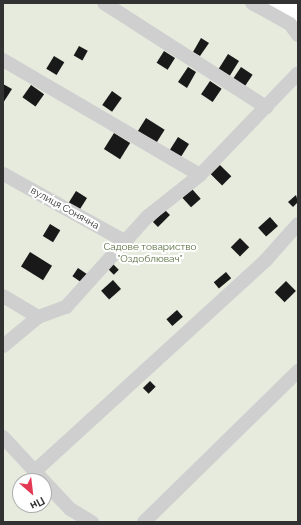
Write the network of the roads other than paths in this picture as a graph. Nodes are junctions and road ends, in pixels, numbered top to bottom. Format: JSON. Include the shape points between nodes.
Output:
{"nodes":[{"id":1,"x":104,"y":3,"type":"edge"},
{"id":2,"x":252,"y":3,"type":"edge"},
{"id":3,"x":298,"y":35,"type":"edge"},
{"id":4,"x":3,"y":60,"type":"edge"},
{"id":5,"x":298,"y":73,"type":"edge"},
{"id":6,"x":266,"y":107,"type":"junction"},
{"id":7,"x":3,"y":174,"type":"edge"},
{"id":8,"x":200,"y":175,"type":"junction"},
{"id":9,"x":298,"y":224,"type":"edge"},
{"id":10,"x":126,"y":242,"type":"junction"},
{"id":11,"x":3,"y":296,"type":"edge"},
{"id":12,"x":38,"y":317,"type":"junction"},
{"id":13,"x":3,"y":346,"type":"edge"},
{"id":14,"x":298,"y":371,"type":"edge"},
{"id":15,"x":3,"y":437,"type":"edge"},
{"id":16,"x":35,"y":471,"type":"junction"},
{"id":17,"x":92,"y":522,"type":"edge"},
{"id":18,"x":144,"y":522,"type":"edge"}],
"edges":[{"from":1,"to":6,"type":"street"},
{"from":2,"to":3,"type":"street","via":[[290,24]]},
{"from":4,"to":8,"type":"street"},
{"from":5,"to":6,"type":"street"},
{"from":6,"to":8,"type":"street"},
{"from":7,"to":10,"type":"street","name":"вулиця Сонячна"},
{"from":8,"to":10,"type":"street","via":[[147,217]]},
{"from":9,"to":16,"type":"street","via":[[266,260]]},
{"from":10,"to":12,"type":"street","via":[[66,306]]},
{"from":11,"to":12,"type":"street"},
{"from":12,"to":13,"type":"street"},
{"from":14,"to":18,"type":"street"},
{"from":15,"to":16,"type":"street"},
{"from":16,"to":17,"type":"street","via":[[70,509]]}]}
